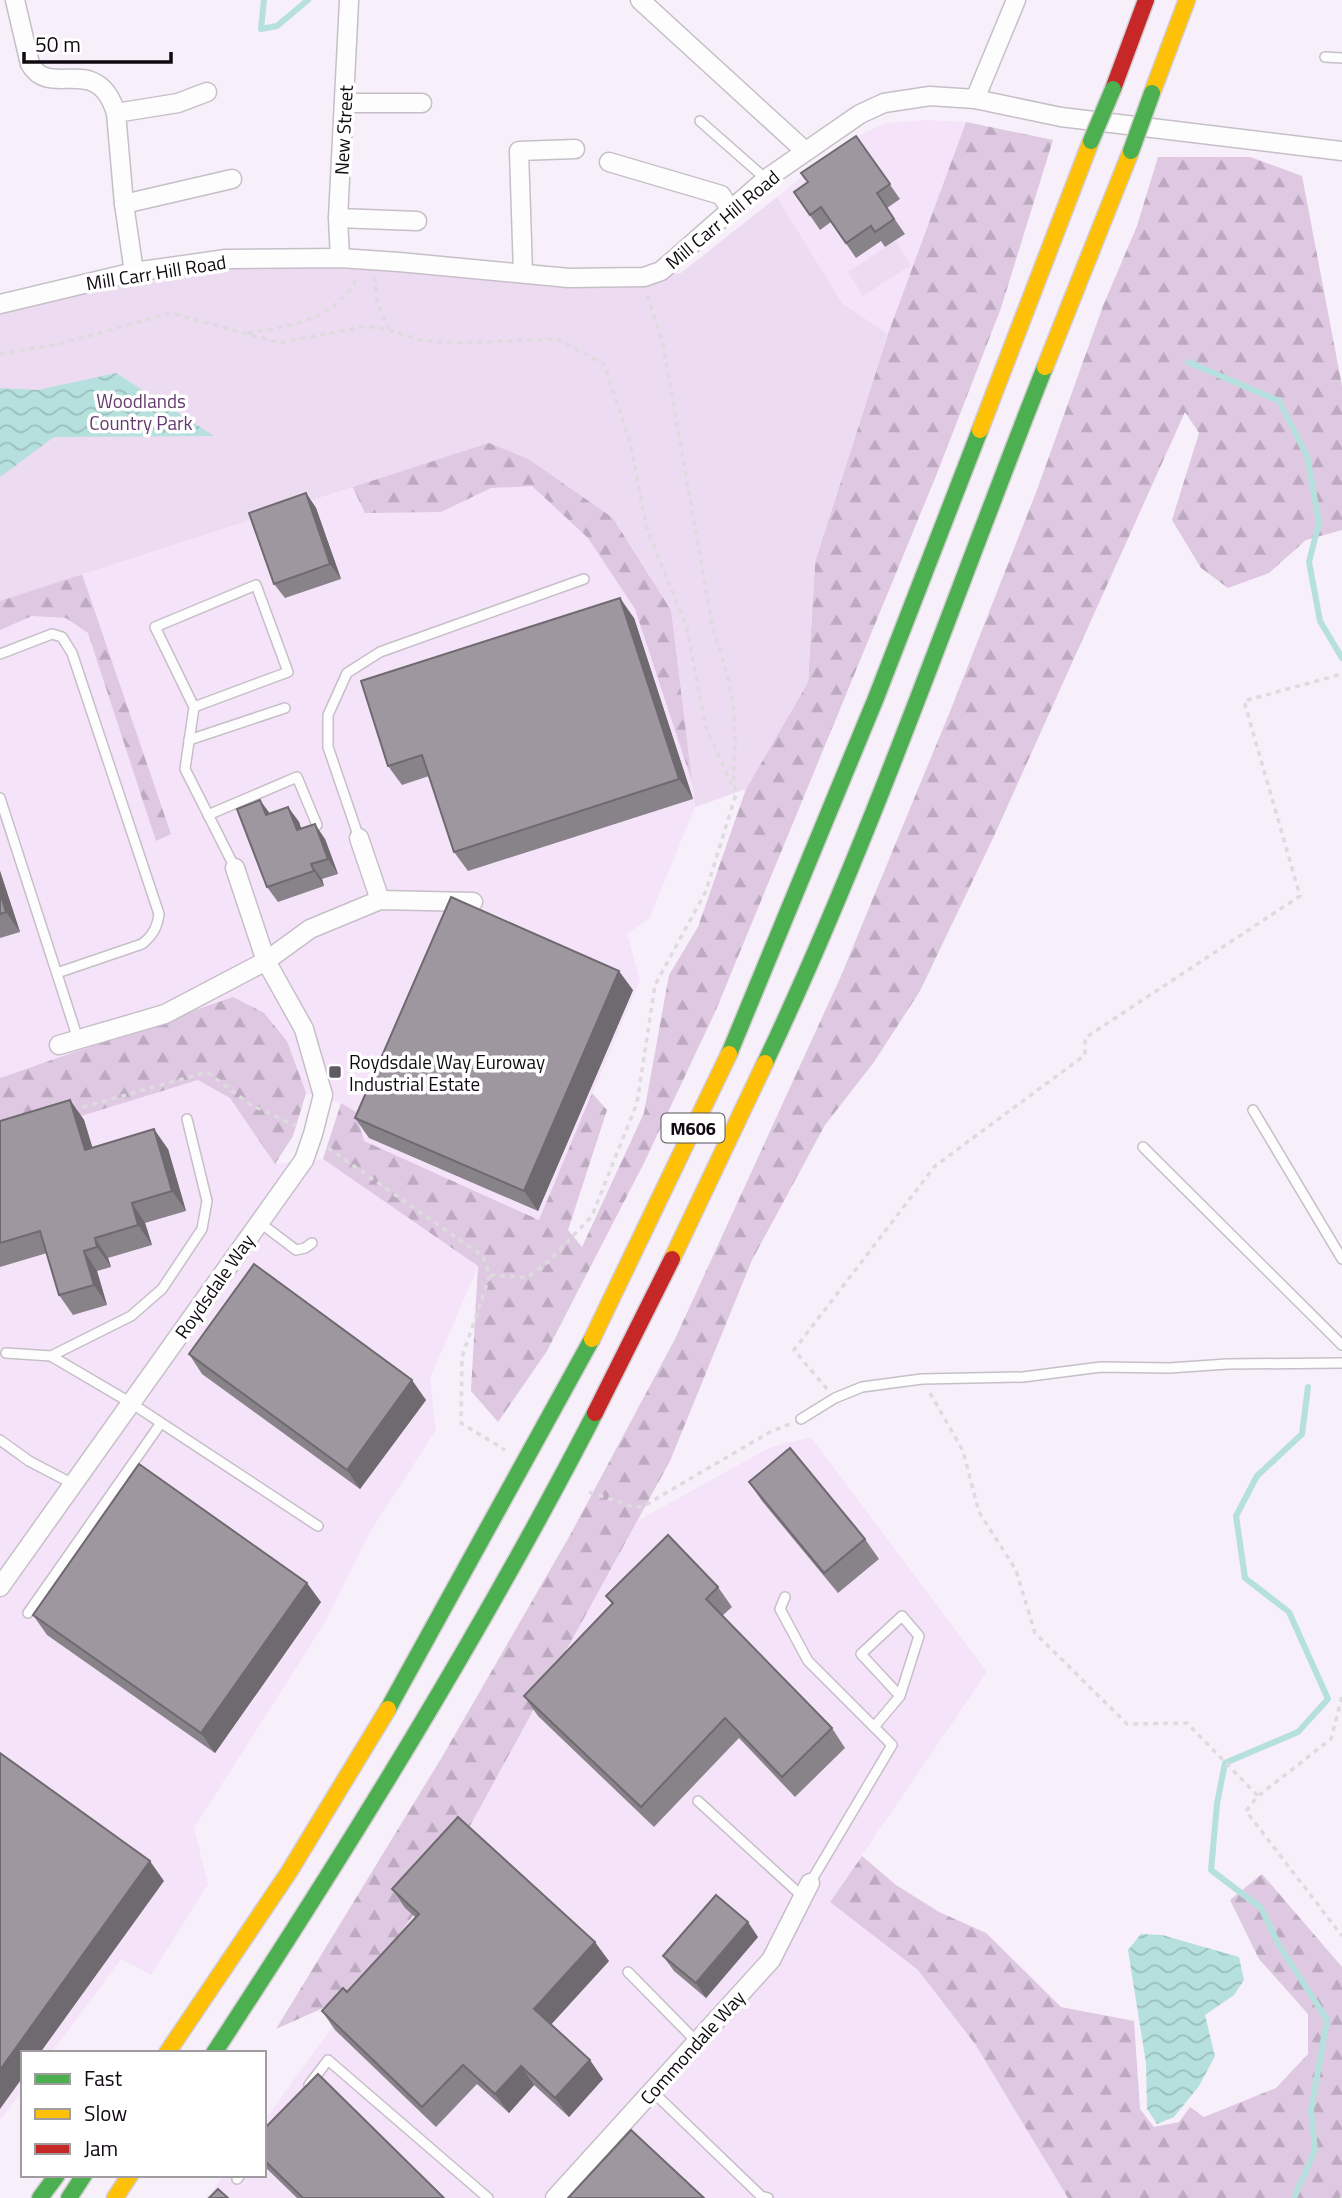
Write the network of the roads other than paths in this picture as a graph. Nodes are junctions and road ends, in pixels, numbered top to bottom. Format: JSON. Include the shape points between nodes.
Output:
{"nodes":[{"id":1,"x":15,"y":0,"type":"edge"},
{"id":2,"x":640,"y":0,"type":"edge"},
{"id":3,"x":1016,"y":0,"type":"edge"},
{"id":4,"x":1146,"y":0,"type":"edge"},
{"id":5,"x":1187,"y":0,"type":"edge"},
{"id":6,"x":349,"y":1,"type":"edge"},
{"id":7,"x":1325,"y":57,"type":"dead end"},
{"id":8,"x":1342,"y":58,"type":"edge"},
{"id":9,"x":207,"y":92,"type":"dead end"},
{"id":10,"x":975,"y":99,"type":"junction"},
{"id":11,"x":344,"y":103,"type":"junction"},
{"id":12,"x":422,"y":103,"type":"dead end"},
{"id":13,"x":116,"y":113,"type":"junction"},
{"id":14,"x":700,"y":121,"type":"dead end"},
{"id":15,"x":575,"y":149,"type":"dead end"},
{"id":16,"x":805,"y":151,"type":"junction"},
{"id":17,"x":1342,"y":151,"type":"edge"},
{"id":18,"x":609,"y":162,"type":"dead end"},
{"id":19,"x":232,"y":179,"type":"dead end"},
{"id":20,"x":766,"y":180,"type":"junction"},
{"id":21,"x":124,"y":204,"type":"junction"},
{"id":22,"x":731,"y":210,"type":"junction"},
{"id":23,"x":338,"y":218,"type":"junction"},
{"id":24,"x":417,"y":221,"type":"dead end"},
{"id":25,"x":340,"y":258,"type":"junction"},
{"id":26,"x":134,"y":272,"type":"junction"},
{"id":27,"x":523,"y":273,"type":"junction"},
{"id":28,"x":0,"y":303,"type":"edge"},
{"id":29,"x":584,"y":579,"type":"dead end"},
{"id":30,"x":0,"y":654,"type":"edge"},
{"id":31,"x":194,"y":707,"type":"junction"},
{"id":32,"x":285,"y":708,"type":"dead end"},
{"id":33,"x":189,"y":740,"type":"junction"},
{"id":34,"x":0,"y":798,"type":"edge"},
{"id":35,"x":208,"y":815,"type":"junction"},
{"id":36,"x":317,"y":825,"type":"edge"},
{"id":37,"x":359,"y":838,"type":"joint"},
{"id":38,"x":235,"y":868,"type":"joint"},
{"id":39,"x":380,"y":900,"type":"junction"},
{"id":40,"x":479,"y":901,"type":"dead end"},
{"id":41,"x":266,"y":961,"type":"junction"},
{"id":42,"x":57,"y":973,"type":"junction"},
{"id":43,"x":79,"y":1039,"type":"junction"},
{"id":44,"x":59,"y":1045,"type":"dead end"},
{"id":45,"x":1252,"y":1110,"type":"dead end"},
{"id":46,"x":187,"y":1119,"type":"dead end"},
{"id":47,"x":1143,"y":1147,"type":"dead end"},
{"id":48,"x":259,"y":1222,"type":"junction"},
{"id":49,"x":312,"y":1243,"type":"dead end"},
{"id":50,"x":1342,"y":1259,"type":"edge"},
{"id":51,"x":1342,"y":1345,"type":"edge"},
{"id":52,"x":6,"y":1353,"type":"dead end"},
{"id":53,"x":51,"y":1356,"type":"junction"},
{"id":54,"x":1342,"y":1363,"type":"edge"},
{"id":55,"x":131,"y":1403,"type":"junction"},
{"id":56,"x":801,"y":1419,"type":"road end"},
{"id":57,"x":161,"y":1423,"type":"junction"},
{"id":58,"x":0,"y":1440,"type":"edge"},
{"id":59,"x":74,"y":1484,"type":"junction"},
{"id":60,"x":318,"y":1526,"type":"dead end"},
{"id":61,"x":0,"y":1587,"type":"edge"},
{"id":62,"x":785,"y":1597,"type":"dead end"},
{"id":63,"x":28,"y":1613,"type":"dead end"},
{"id":64,"x":900,"y":1696,"type":"junction"},
{"id":65,"x":874,"y":1727,"type":"junction"},
{"id":66,"x":698,"y":1801,"type":"dead end"},
{"id":67,"x":806,"y":1890,"type":"junction"},
{"id":68,"x":628,"y":1972,"type":"dead end"},
{"id":69,"x":197,"y":2010,"type":"junction"},
{"id":70,"x":696,"y":2042,"type":"junction"},
{"id":71,"x":160,"y":2051,"type":"edge"},
{"id":72,"x":168,"y":2051,"type":"edge"},
{"id":73,"x":215,"y":2051,"type":"edge"},
{"id":74,"x":304,"y":2091,"type":"edge"},
{"id":75,"x":652,"y":2091,"type":"junction"},
{"id":76,"x":56,"y":2177,"type":"edge"},
{"id":77,"x":83,"y":2177,"type":"edge"},
{"id":78,"x":129,"y":2177,"type":"edge"},
{"id":79,"x":40,"y":2198,"type":"edge"},
{"id":80,"x":69,"y":2198,"type":"edge"},
{"id":81,"x":115,"y":2198,"type":"edge"},
{"id":82,"x":488,"y":2198,"type":"edge"},
{"id":83,"x":555,"y":2198,"type":"edge"},
{"id":84,"x":768,"y":2198,"type":"edge"}],
"edges":[{"from":1,"to":13,"type":"street","via":[[34,71],[48,78],[96,82],[107,92]]},
{"from":2,"to":16,"type":"street"},
{"from":3,"to":10,"type":"street"},
{"from":4,"to":69,"type":"highway","number":"M606","bridge":true,"via":[[876,698],[735,1039],[600,1325],[393,1702],[289,1872]]},
{"from":5,"to":73,"type":"highway","number":"M606","bridge":true,"via":[[911,718],[799,991],[643,1320],[549,1502],[429,1713]]},
{"from":6,"to":11,"type":"street","name":"New Street"},
{"from":7,"to":8,"type":"lane"},
{"from":9,"to":13,"type":"street","via":[[178,103]]},
{"from":10,"to":16,"type":"street","name":"Mill Carr Hill Road","via":[[930,96],[884,103]]},
{"from":10,"to":17,"type":"street","name":"Mill Carr Hill Road","via":[[1061,117]]},
{"from":11,"to":12,"type":"street"},
{"from":11,"to":23,"type":"street","name":"New Street"},
{"from":13,"to":21,"type":"street"},
{"from":14,"to":20,"type":"lane"},
{"from":15,"to":27,"type":"street","via":[[519,150]]},
{"from":16,"to":20,"type":"street","name":"Mill Carr Hill Road"},
{"from":18,"to":22,"type":"street","via":[[721,195]]},
{"from":19,"to":21,"type":"street"},
{"from":20,"to":22,"type":"street","name":"Mill Carr Hill Road"},
{"from":21,"to":26,"type":"street"},
{"from":22,"to":27,"type":"street","name":"Mill Carr Hill Road","via":[[661,271],[644,277]]},
{"from":23,"to":24,"type":"street"},
{"from":23,"to":25,"type":"street","name":"New Street"},
{"from":25,"to":26,"type":"street","name":"Mill Carr Hill Road","via":[[226,259]]},
{"from":25,"to":27,"type":"street","name":"Mill Carr Hill Road"},
{"from":26,"to":28,"type":"street","name":"Mill Carr Hill Road"},
{"from":29,"to":37,"type":"lane","via":[[380,652],[347,673],[328,715],[328,747]]},
{"from":30,"to":42,"type":"lane","via":[[52,634],[62,637],[72,653],[159,914],[158,926],[142,944]]},
{"from":31,"to":31,"type":"lane","via":[[155,627],[256,585],[288,672]]},
{"from":31,"to":33,"type":"lane"},
{"from":32,"to":33,"type":"lane"},
{"from":33,"to":35,"type":"lane","via":[[185,769]]},
{"from":34,"to":42,"type":"lane"},
{"from":35,"to":36,"type":"lane","via":[[297,777]]},
{"from":35,"to":38,"type":"lane"},
{"from":37,"to":39,"type":"street"},
{"from":38,"to":41,"type":"street","name":"Roydsdale Way"},
{"from":39,"to":40,"type":"street"},
{"from":39,"to":41,"type":"street","via":[[310,929]]},
{"from":41,"to":43,"type":"street","via":[[165,1014]]},
{"from":41,"to":48,"type":"street","name":"Roydsdale Way","via":[[304,1029],[323,1095],[304,1160]]},
{"from":42,"to":43,"type":"lane"},
{"from":43,"to":44,"type":"street"},
{"from":45,"to":50,"type":"lane"},
{"from":46,"to":53,"type":"lane","via":[[207,1201],[202,1229],[162,1289],[131,1316]]},
{"from":47,"to":51,"type":"lane"},
{"from":48,"to":49,"type":"lane","via":[[296,1250]]},
{"from":48,"to":55,"type":"street","name":"Roydsdale Way"},
{"from":52,"to":53,"type":"lane"},
{"from":53,"to":55,"type":"lane"},
{"from":54,"to":56,"type":"lane","via":[[1101,1367],[1023,1377],[922,1379],[862,1387]]},
{"from":55,"to":57,"type":"lane"},
{"from":55,"to":59,"type":"street","name":"Roydsdale Way"},
{"from":57,"to":60,"type":"lane"},
{"from":57,"to":63,"type":"lane"},
{"from":58,"to":59,"type":"lane"},
{"from":59,"to":61,"type":"street","name":"Roydsdale Way"},
{"from":62,"to":65,"type":"lane","via":[[780,1609],[808,1661]]},
{"from":64,"to":64,"type":"lane","via":[[919,1636],[902,1616],[861,1654]]},
{"from":64,"to":65,"type":"lane"},
{"from":65,"to":67,"type":"lane","via":[[892,1745]]},
{"from":66,"to":67,"type":"lane"},
{"from":67,"to":70,"type":"street","name":"Commondale Way","via":[[771,1960]]},
{"from":68,"to":70,"type":"lane"},
{"from":69,"to":71,"type":"highway","number":"M606"},
{"from":69,"to":72,"type":"highway","number":"M606"},
{"from":70,"to":75,"type":"street","name":"Commondale Way"},
{"from":74,"to":82,"type":"lane","via":[[328,2060]]},
{"from":75,"to":83,"type":"street","name":"Commondale Way"},
{"from":75,"to":84,"type":"lane"},
{"from":76,"to":79,"type":"highway"},
{"from":77,"to":80,"type":"highway"},
{"from":78,"to":81,"type":"highway"}]}
